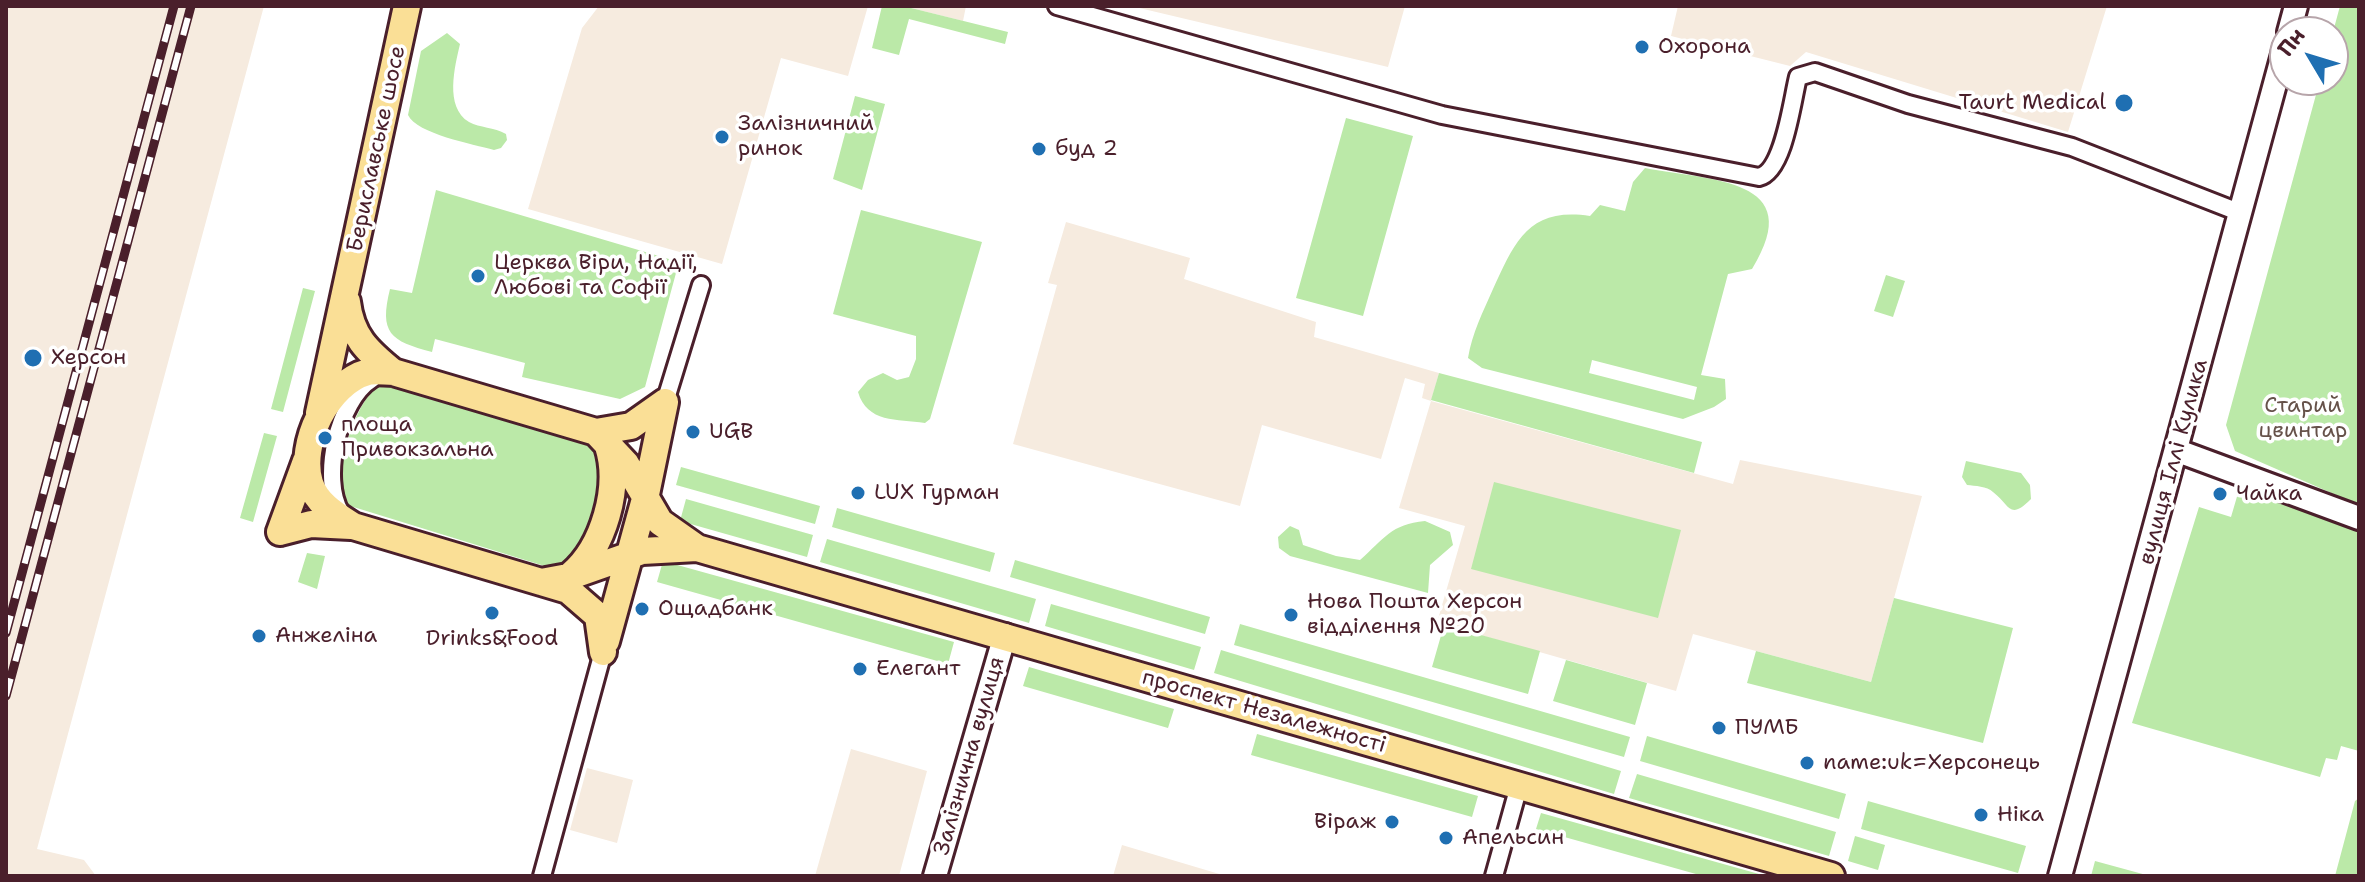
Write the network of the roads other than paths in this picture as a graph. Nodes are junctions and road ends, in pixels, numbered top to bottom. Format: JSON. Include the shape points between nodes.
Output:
{"nodes":[{"id":1,"x":407,"y":6,"type":"edge"},
{"id":2,"x":1057,"y":6,"type":"edge"},
{"id":3,"x":2272,"y":96,"type":"edge"},
{"id":4,"x":2241,"y":213,"type":"junction"},
{"id":5,"x":701,"y":285,"type":"dead end"},
{"id":6,"x":345,"y":291,"type":"junction"},
{"id":7,"x":393,"y":372,"type":"junction"},
{"id":8,"x":665,"y":402,"type":"junction"},
{"id":9,"x":313,"y":437,"type":"junction"},
{"id":10,"x":602,"y":438,"type":"junction"},
{"id":11,"x":2178,"y":451,"type":"junction"},
{"id":12,"x":645,"y":499,"type":"junction"},
{"id":13,"x":2359,"y":518,"type":"edge"},
{"id":14,"x":353,"y":526,"type":"junction"},
{"id":15,"x":697,"y":548,"type":"junction"},
{"id":16,"x":630,"y":554,"type":"junction"},
{"id":17,"x":574,"y":575,"type":"junction"},
{"id":18,"x":541,"y":582,"type":"junction"},
{"id":19,"x":1005,"y":635,"type":"junction"},
{"id":20,"x":603,"y":652,"type":"junction"},
{"id":21,"x":1519,"y":786,"type":"junction"},
{"id":22,"x":542,"y":876,"type":"edge"},
{"id":23,"x":935,"y":876,"type":"edge"},
{"id":24,"x":1494,"y":876,"type":"edge"},
{"id":25,"x":1831,"y":876,"type":"edge"},
{"id":26,"x":2060,"y":876,"type":"edge"}],
"edges":[{"from":1,"to":6,"type":"main road","name":"Бериславське шосе"},
{"from":2,"to":4,"type":"street","via":[[1442,115],[1759,177],[1777,163],[1798,77],[1815,72],[1908,104],[2085,151]]},
{"from":3,"to":4,"type":"street","name":"вулиця Іллі Кулика"},
{"from":4,"to":11,"type":"street","name":"вулиця Іллі Кулика"},
{"from":5,"to":8,"type":"street"},
{"from":6,"to":7,"type":"main road","name":"Бериславське шосе","via":[[354,334]]},
{"from":6,"to":9,"type":"main road","name":"Бериславське шосе"},
{"from":7,"to":9,"type":"main road","via":[[370,371],[351,380],[332,397]]},
{"from":7,"to":10,"type":"main road"},
{"from":7,"to":14,"type":"street","via":[[371,379],[355,396],[332,463],[335,502]]},
{"from":8,"to":10,"type":"main road"},
{"from":8,"to":12,"type":"main road"},
{"from":9,"to":14,"type":"main road","via":[[310,483],[329,511]]},
{"from":9,"to":14,"type":"main road","via":[[280,532],[326,523]]},
{"from":10,"to":12,"type":"main road","name":"проспект Незалежності","via":[[626,464]]},
{"from":10,"to":17,"type":"main road","via":[[613,485],[595,547]]},
{"from":11,"to":13,"type":"street"},
{"from":11,"to":26,"type":"street","name":"вулиця Іллі Кулика"},
{"from":12,"to":15,"type":"main road","name":"проспект Незалежності","via":[[660,522]]},
{"from":12,"to":16,"type":"main road"},
{"from":14,"to":18,"type":"main road"},
{"from":15,"to":16,"type":"main road","name":"проспект Незалежності"},
{"from":15,"to":19,"type":"main road","name":"проспект Незалежності"},
{"from":16,"to":17,"type":"main road","name":"проспект Незалежності"},
{"from":16,"to":20,"type":"main road"},
{"from":17,"to":18,"type":"main road","name":"проспект Незалежності"},
{"from":18,"to":20,"type":"main road","via":[[568,590],[590,605],[598,616]]},
{"from":19,"to":21,"type":"main road","name":"проспект Незалежності"},
{"from":19,"to":23,"type":"street","name":"Залізнична вулиця"},
{"from":20,"to":22,"type":"street"},
{"from":21,"to":24,"type":"street"},
{"from":21,"to":25,"type":"main road","name":"проспект Незалежності"}]}
